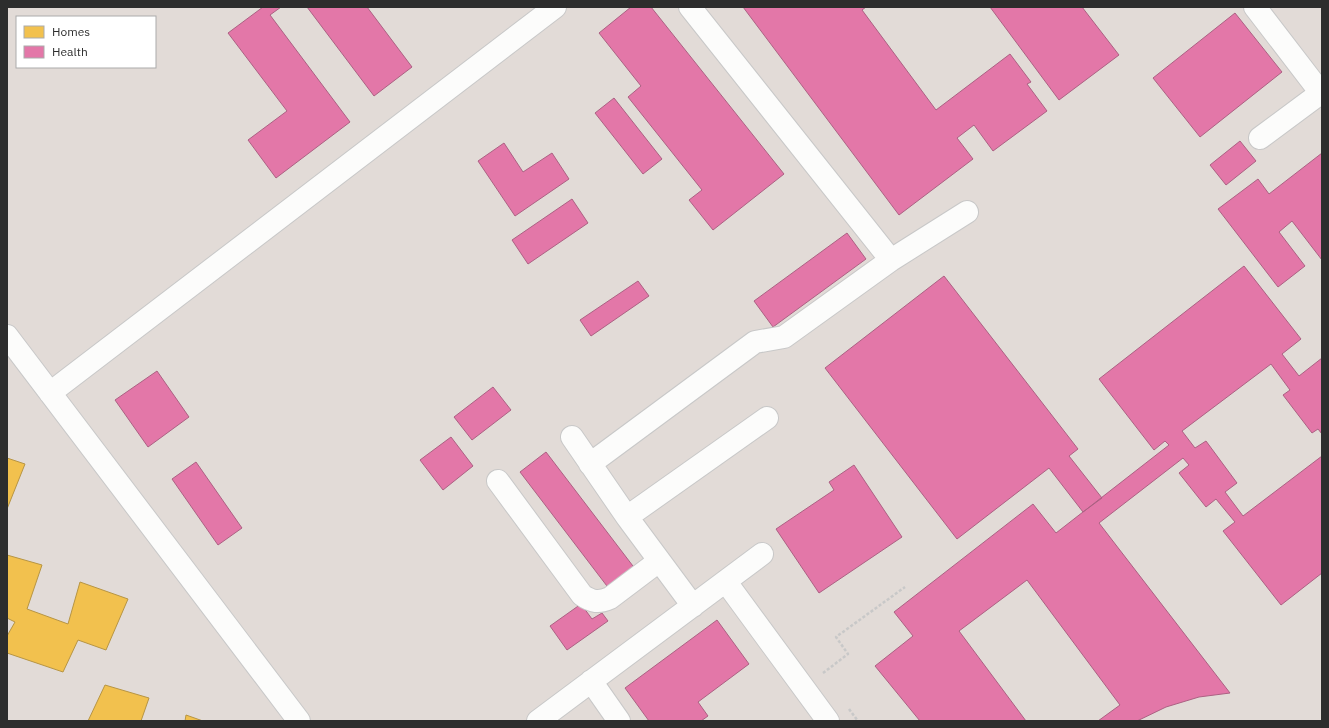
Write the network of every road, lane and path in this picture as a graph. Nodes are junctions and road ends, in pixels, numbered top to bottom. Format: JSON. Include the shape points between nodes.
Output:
{"nodes":[{"id":1,"x":555,"y":7,"type":"edge"},
{"id":2,"x":690,"y":7,"type":"edge"},
{"id":3,"x":1255,"y":7,"type":"edge"},
{"id":4,"x":1322,"y":92,"type":"edge"},
{"id":5,"x":1260,"y":138,"type":"dead end"},
{"id":6,"x":967,"y":212,"type":"dead end"},
{"id":7,"x":891,"y":260,"type":"junction"},
{"id":8,"x":7,"y":336,"type":"edge"},
{"id":9,"x":50,"y":392,"type":"junction"},
{"id":10,"x":767,"y":418,"type":"dead end"},
{"id":11,"x":572,"y":438,"type":"dead end"},
{"id":12,"x":590,"y":464,"type":"junction"},
{"id":13,"x":498,"y":481,"type":"dead end"},
{"id":14,"x":627,"y":516,"type":"junction"},
{"id":15,"x":762,"y":554,"type":"dead end"},
{"id":16,"x":660,"y":561,"type":"junction"},
{"id":17,"x":726,"y":582,"type":"junction"},
{"id":18,"x":904,"y":587,"type":"dead end"},
{"id":19,"x":693,"y":606,"type":"junction"},
{"id":20,"x":823,"y":673,"type":"dead end"},
{"id":21,"x":591,"y":681,"type":"junction"},
{"id":22,"x":299,"y":721,"type":"edge"},
{"id":23,"x":538,"y":721,"type":"edge"},
{"id":24,"x":619,"y":721,"type":"edge"},
{"id":25,"x":828,"y":721,"type":"edge"}],
"edges":[{"from":1,"to":9,"type":"street"},
{"from":2,"to":7,"type":"street"},
{"from":3,"to":4,"type":"street"},
{"from":4,"to":5,"type":"street"},
{"from":6,"to":7,"type":"street"},
{"from":7,"to":12,"type":"street","via":[[784,337],[755,342]]},
{"from":8,"to":9,"type":"street"},
{"from":9,"to":22,"type":"street"},
{"from":10,"to":14,"type":"street"},
{"from":11,"to":12,"type":"street"},
{"from":12,"to":14,"type":"street"},
{"from":13,"to":16,"type":"street","via":[[582,595],[589,600],[595,602],[610,598]]},
{"from":14,"to":16,"type":"street"},
{"from":15,"to":17,"type":"street"},
{"from":16,"to":19,"type":"street"},
{"from":17,"to":19,"type":"street"},
{"from":17,"to":25,"type":"street"},
{"from":18,"to":20,"type":"path","via":[[836,638],[848,654]]},
{"from":19,"to":21,"type":"street"},
{"from":21,"to":23,"type":"street"},
{"from":21,"to":24,"type":"street"}]}
